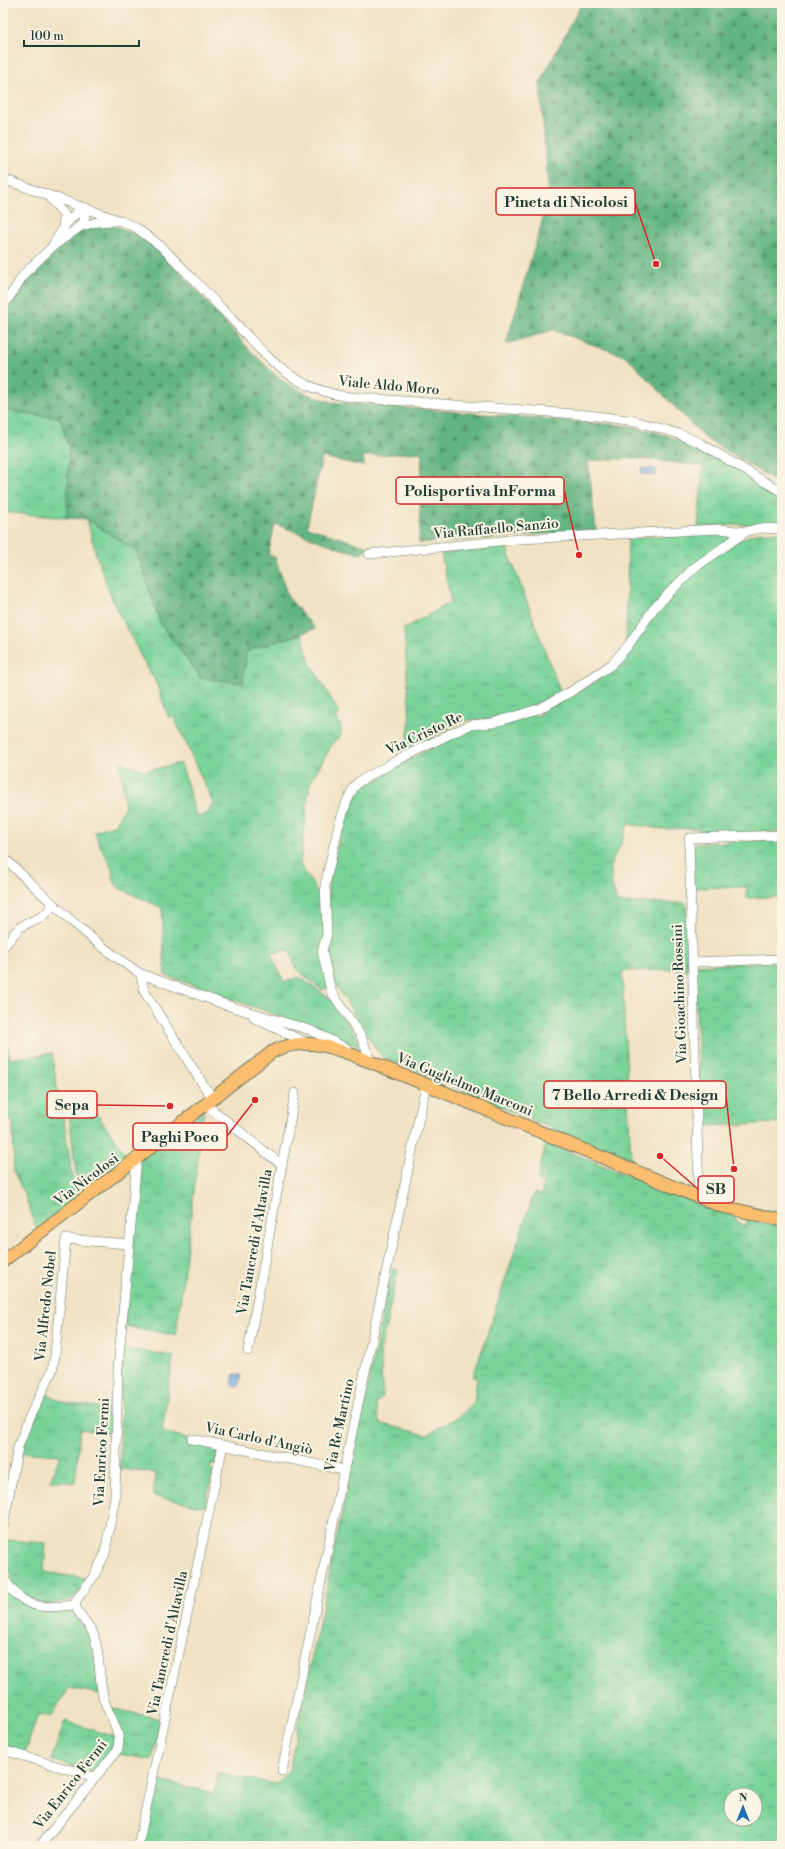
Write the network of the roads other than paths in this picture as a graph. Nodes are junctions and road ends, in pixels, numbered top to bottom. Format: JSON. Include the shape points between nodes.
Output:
{"nodes":[{"id":1,"x":3,"y":179,"type":"edge"},
{"id":2,"x":46,"y":193,"type":"junction"},
{"id":3,"x":86,"y":208,"type":"junction"},
{"id":4,"x":121,"y":221,"type":"junction"},
{"id":5,"x":63,"y":228,"type":"junction"},
{"id":6,"x":78,"y":228,"type":"junction"},
{"id":7,"x":53,"y":246,"type":"junction"},
{"id":8,"x":3,"y":307,"type":"edge"},
{"id":9,"x":782,"y":492,"type":"edge"},
{"id":10,"x":782,"y":529,"type":"edge"},
{"id":11,"x":745,"y":532,"type":"junction"},
{"id":12,"x":369,"y":554,"type":"dead end"},
{"id":13,"x":782,"y":835,"type":"edge"},
{"id":14,"x":3,"y":857,"type":"edge"},
{"id":15,"x":54,"y":905,"type":"junction"},
{"id":16,"x":3,"y":947,"type":"edge"},
{"id":17,"x":782,"y":959,"type":"edge"},
{"id":18,"x":692,"y":962,"type":"junction"},
{"id":19,"x":141,"y":974,"type":"junction"},
{"id":20,"x":229,"y":1006,"type":"junction"},
{"id":21,"x":308,"y":1043,"type":"junction"},
{"id":22,"x":371,"y":1062,"type":"junction"},
{"id":23,"x":426,"y":1085,"type":"junction"},
{"id":24,"x":295,"y":1094,"type":"dead end"},
{"id":25,"x":209,"y":1101,"type":"junction"},
{"id":26,"x":137,"y":1158,"type":"junction"},
{"id":27,"x":282,"y":1165,"type":"junction"},
{"id":28,"x":699,"y":1197,"type":"junction"},
{"id":29,"x":782,"y":1220,"type":"edge"},
{"id":30,"x":128,"y":1244,"type":"junction"},
{"id":31,"x":3,"y":1261,"type":"edge"},
{"id":32,"x":248,"y":1351,"type":"dead end"},
{"id":33,"x":192,"y":1439,"type":"dead end"},
{"id":34,"x":222,"y":1445,"type":"junction"},
{"id":35,"x":344,"y":1470,"type":"junction"},
{"id":36,"x":3,"y":1526,"type":"edge"},
{"id":37,"x":3,"y":1577,"type":"edge"},
{"id":38,"x":75,"y":1605,"type":"junction"},
{"id":39,"x":3,"y":1750,"type":"edge"},
{"id":40,"x":282,"y":1771,"type":"dead end"},
{"id":41,"x":94,"y":1778,"type":"junction"},
{"id":42,"x":40,"y":1846,"type":"edge"},
{"id":43,"x":138,"y":1846,"type":"edge"}],
"edges":[{"from":1,"to":2,"type":"street","name":"Viale Aldo Moro"},
{"from":2,"to":3,"type":"street","name":"Viale Aldo Moro"},
{"from":2,"to":5,"type":"street","via":[[64,214]]},
{"from":3,"to":4,"type":"street","name":"Viale Aldo Moro"},
{"from":3,"to":5,"type":"street","via":[[80,210]]},
{"from":3,"to":6,"type":"street","via":[[84,220]]},
{"from":4,"to":6,"type":"street","via":[[97,222]]},
{"from":4,"to":9,"type":"street","name":"Viale Aldo Moro","via":[[135,227],[162,247],[270,360],[291,377],[317,390],[350,397],[635,421],[700,443]]},
{"from":5,"to":7,"type":"street"},
{"from":6,"to":7,"type":"street"},
{"from":7,"to":8,"type":"street","via":[[24,274]]},
{"from":10,"to":11,"type":"street","name":"Via Cristo Re","via":[[759,528]]},
{"from":11,"to":12,"type":"street","name":"Via Raffaello Sanzio","via":[[719,528],[520,539]]},
{"from":11,"to":22,"type":"street","name":"Via Cristo Re","via":[[694,568],[655,607],[611,665],[572,691],[541,708],[493,723],[470,725],[452,733],[360,781],[354,788],[338,828],[325,885],[327,935],[322,951],[331,991],[361,1036]]},
{"from":13,"to":18,"type":"street","name":"Via Gioachino Rossini","via":[[689,838]]},
{"from":14,"to":15,"type":"street"},
{"from":15,"to":16,"type":"street","via":[[43,916],[20,927]]},
{"from":15,"to":19,"type":"street","via":[[116,958]]},
{"from":17,"to":18,"type":"street"},
{"from":18,"to":28,"type":"street","name":"Via Gioachino Rossini"},
{"from":19,"to":20,"type":"street"},
{"from":19,"to":25,"type":"street","name":"Via Tancredi d'Altavilla","via":[[144,991],[204,1086]]},
{"from":20,"to":21,"type":"street"},
{"from":20,"to":22,"type":"street","via":[[310,1030]]},
{"from":21,"to":22,"type":"main road","name":"Via Guglielmo Marconi","via":[[334,1048]]},
{"from":21,"to":25,"type":"main road","name":"Via Guglielmo Marconi","via":[[283,1046],[272,1052]]},
{"from":22,"to":23,"type":"main road","name":"Via Guglielmo Marconi"},
{"from":23,"to":28,"type":"main road","name":"Via Guglielmo Marconi"},
{"from":23,"to":35,"type":"street","name":"Via Re Martino"},
{"from":24,"to":27,"type":"street"},
{"from":25,"to":26,"type":"main road","name":"Via Nicolosi"},
{"from":25,"to":27,"type":"street","name":"Via Tancredi d'Altavilla"},
{"from":26,"to":30,"type":"street","name":"Via Enrico Fermi"},
{"from":26,"to":31,"type":"main road","name":"Via Nicolosi"},
{"from":27,"to":32,"type":"street","name":"Via Tancredi d'Altavilla"},
{"from":28,"to":29,"type":"main road","name":"Via Guglielmo Marconi","via":[[720,1206]]},
{"from":30,"to":36,"type":"street","name":"Via Alfredo Nobel","via":[[66,1239],[52,1371],[18,1447]]},
{"from":30,"to":38,"type":"street","name":"Via Enrico Fermi","via":[[118,1368],[115,1496],[105,1554]]},
{"from":33,"to":34,"type":"street","name":"Via Carlo d'Angiò"},
{"from":34,"to":35,"type":"street","name":"Via Carlo d'Angiò"},
{"from":34,"to":43,"type":"street","name":"Via Tancredi d'Altavilla"},
{"from":35,"to":40,"type":"street","name":"Via Re Martino"},
{"from":37,"to":38,"type":"street","via":[[13,1591],[26,1601],[39,1606]]},
{"from":38,"to":41,"type":"street","name":"Via Enrico Fermi","via":[[92,1632],[97,1646],[105,1700],[120,1739],[118,1749]]},
{"from":39,"to":41,"type":"street"},
{"from":41,"to":42,"type":"street","name":"Via Enrico Fermi"}]}
